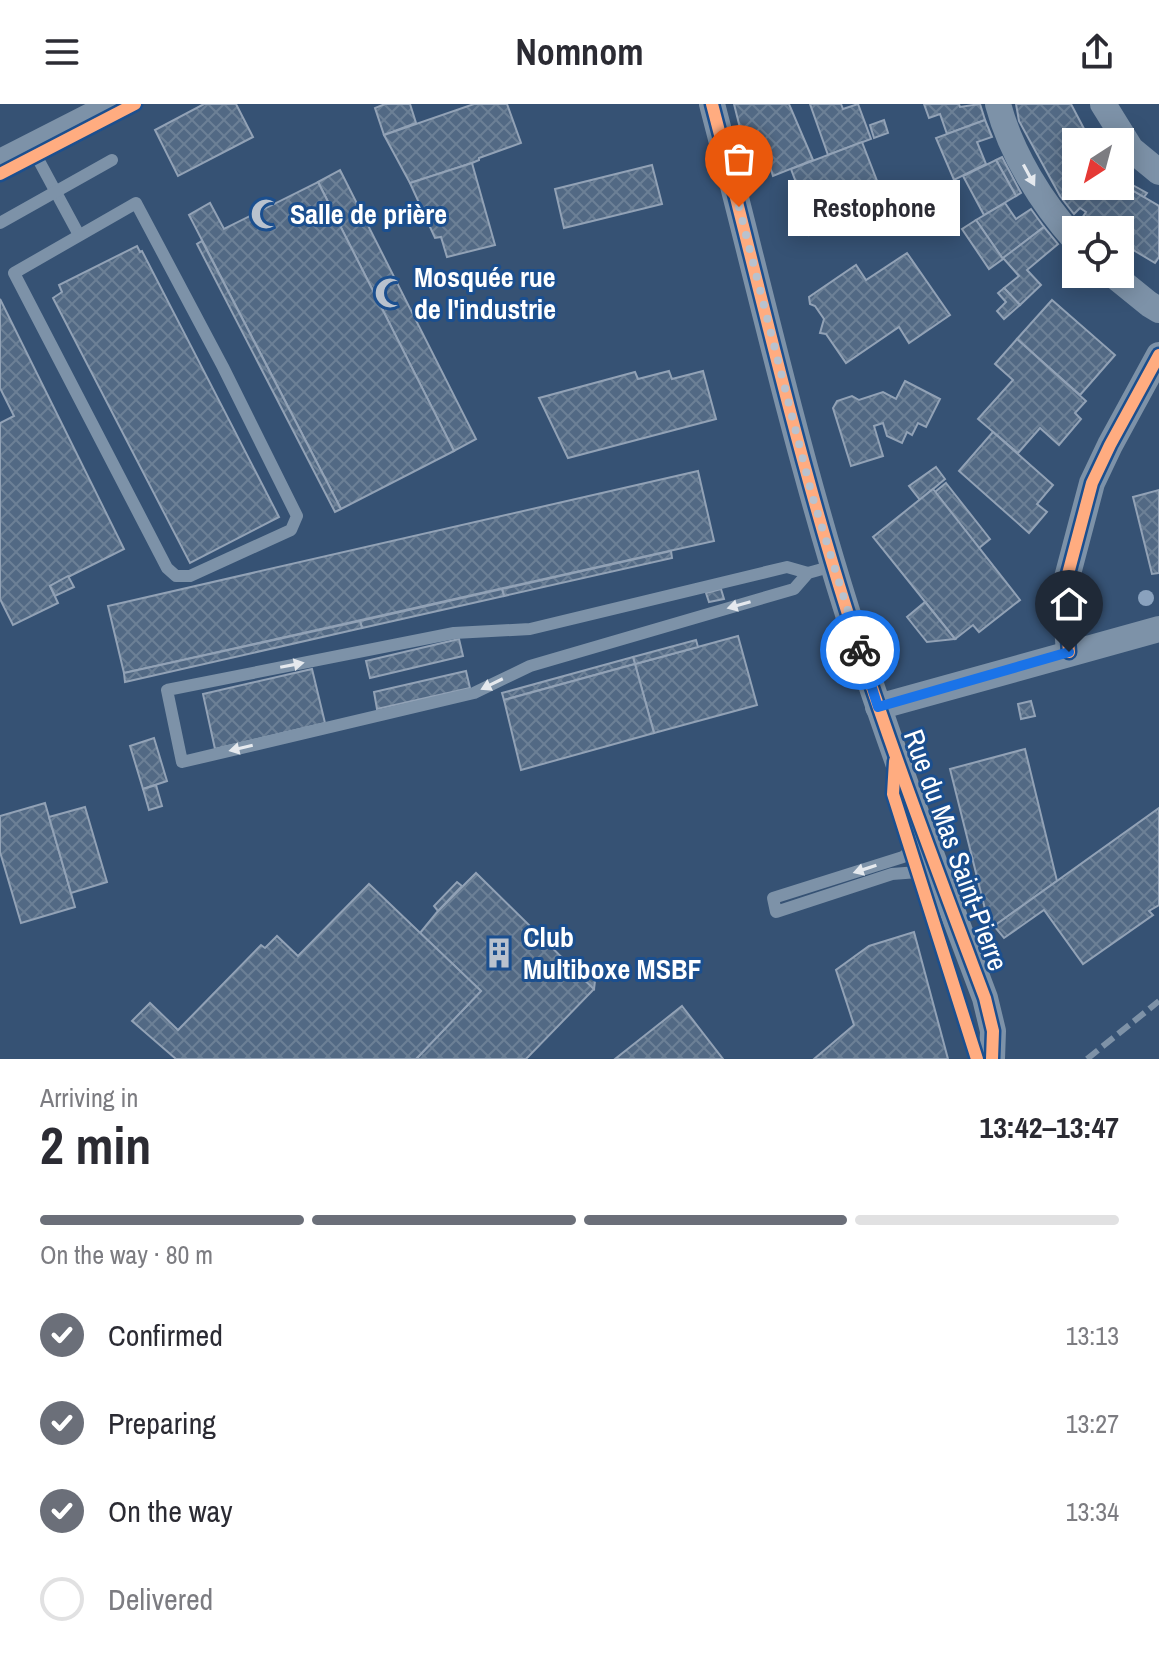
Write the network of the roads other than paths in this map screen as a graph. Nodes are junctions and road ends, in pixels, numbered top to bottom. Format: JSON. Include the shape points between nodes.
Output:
{"nodes":[{"id":1,"x":114,"y":104,"type":"edge"},
{"id":2,"x":712,"y":104,"type":"edge"},
{"id":3,"x":998,"y":104,"type":"edge"},
{"id":4,"x":1103,"y":104,"type":"edge"},
{"id":5,"x":31,"y":146,"type":"junction"},
{"id":6,"x":112,"y":160,"type":"dead end"},
{"id":7,"x":0,"y":162,"type":"edge"},
{"id":8,"x":1159,"y":172,"type":"edge"},
{"id":9,"x":55,"y":192,"type":"junction"},
{"id":10,"x":0,"y":223,"type":"edge"},
{"id":11,"x":1062,"y":223,"type":"edge"},
{"id":12,"x":79,"y":235,"type":"junction"},
{"id":13,"x":1130,"y":288,"type":"edge"},
{"id":14,"x":1159,"y":310,"type":"edge"},
{"id":15,"x":1159,"y":355,"type":"edge"},
{"id":16,"x":833,"y":566,"type":"junction"},
{"id":17,"x":808,"y":573,"type":"junction"},
{"id":18,"x":1159,"y":629,"type":"edge"},
{"id":19,"x":1069,"y":652,"type":"junction"},
{"id":20,"x":878,"y":707,"type":"junction"},
{"id":21,"x":921,"y":827,"type":"junction"},
{"id":22,"x":941,"y":881,"type":"junction"},
{"id":23,"x":992,"y":1059,"type":"edge"}],
"edges":[{"from":1,"to":5,"type":"street"},
{"from":2,"to":16,"type":"street","name":"Rue du Mas Saint-Pierre"},
{"from":3,"to":11,"type":"street","one_way":true,"via":[[1038,192]]},
{"from":4,"to":8,"type":"street","via":[[1131,149]]},
{"from":5,"to":7,"type":"street"},
{"from":5,"to":9,"type":"lane"},
{"from":6,"to":9,"type":"lane"},
{"from":9,"to":10,"type":"lane"},
{"from":9,"to":12,"type":"lane"},
{"from":12,"to":12,"type":"lane","via":[[14,273],[167,568],[176,576],[190,576],[291,530],[295,509],[136,203]]},
{"from":13,"to":14,"type":"street"},
{"from":15,"to":19,"type":"street","via":[[1092,483],[1064,589]]},
{"from":16,"to":17,"type":"lane"},
{"from":16,"to":20,"type":"street","name":"Rue du Mas Saint-Pierre"},
{"from":17,"to":17,"type":"lane","one_way":true,"via":[[794,589],[530,666],[474,693],[182,762],[167,690],[454,633],[530,629],[787,567]]},
{"from":18,"to":19,"type":"street"},
{"from":19,"to":20,"type":"street"},
{"from":20,"to":21,"type":"street","name":"Rue du Mas Saint-Pierre"},
{"from":21,"to":22,"type":"street","name":"Rue du Mas Saint-Pierre"},
{"from":21,"to":22,"type":"lane","one_way":true,"via":[[917,846],[903,857],[773,898],[776,912],[892,874],[918,872]]},
{"from":22,"to":23,"type":"street","name":"Rue du Mas Saint-Pierre","via":[[985,998],[993,1031]]}]}
